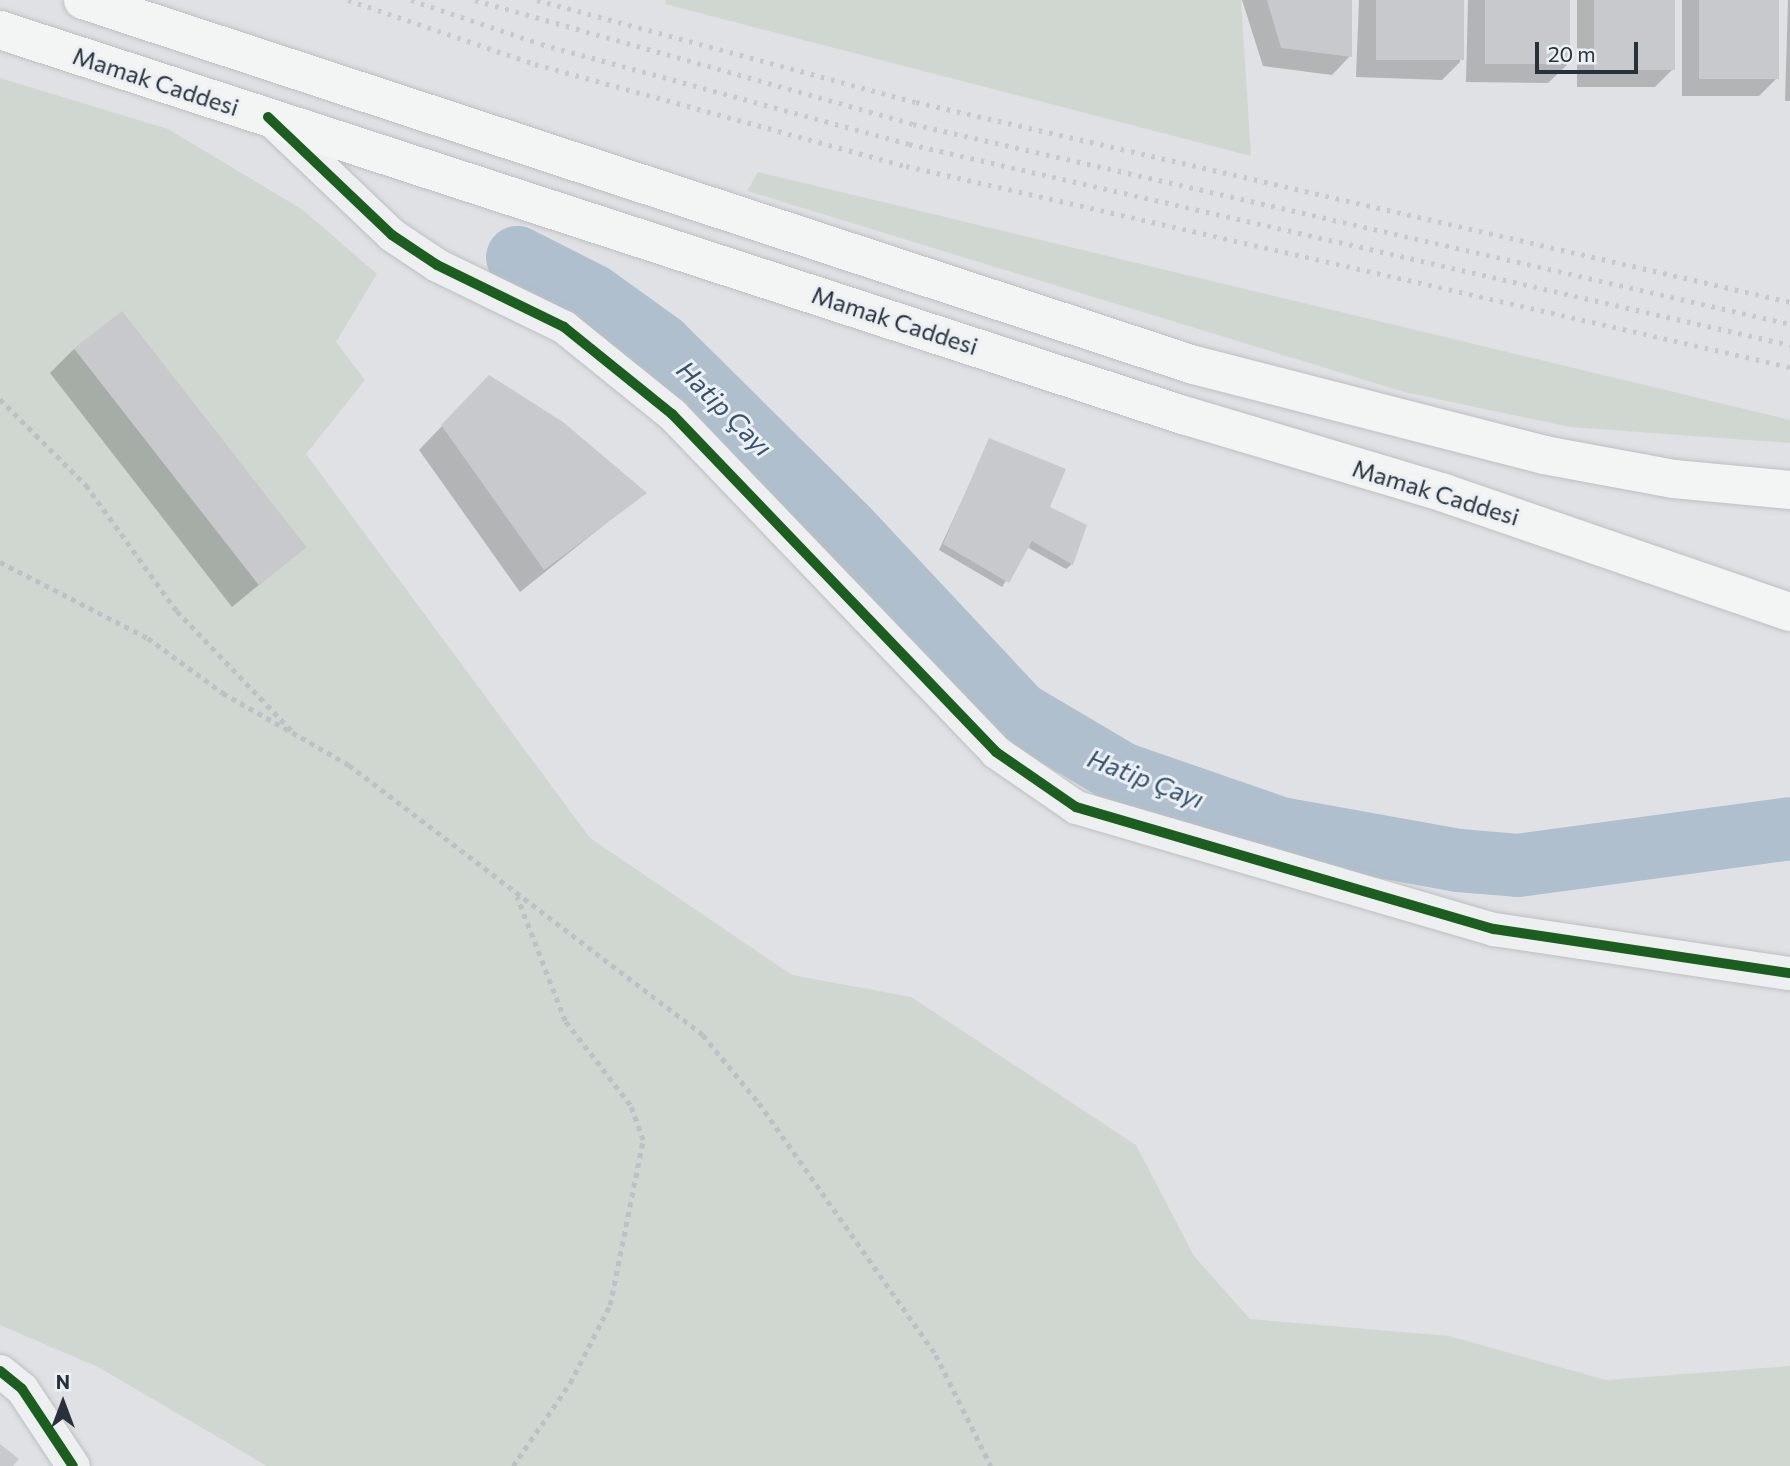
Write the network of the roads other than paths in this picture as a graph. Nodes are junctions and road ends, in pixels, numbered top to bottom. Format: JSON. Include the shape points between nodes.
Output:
{"nodes":[{"id":1,"x":83,"y":0,"type":"edge"},
{"id":2,"x":0,"y":30,"type":"edge"},
{"id":3,"x":268,"y":117,"type":"junction"},
{"id":4,"x":1790,"y":490,"type":"edge"},
{"id":5,"x":1790,"y":612,"type":"edge"},
{"id":6,"x":1790,"y":973,"type":"edge"},
{"id":7,"x":0,"y":1371,"type":"edge"},
{"id":8,"x":73,"y":1466,"type":"edge"}],
"edges":[{"from":1,"to":4,"type":"main road","name":"Mamak Caddesi","via":[[1194,365],[1544,455],[1674,479]]},
{"from":2,"to":3,"type":"main road","name":"Mamak Caddesi"},
{"from":3,"to":5,"type":"main road","name":"Mamak Caddesi","via":[[1183,415],[1444,493]]},
{"from":3,"to":6,"type":"street","via":[[392,235],[437,265],[481,281],[564,327],[672,414],[996,752],[1076,807],[1493,929]]},
{"from":7,"to":8,"type":"street","via":[[22,1389]]}]}
